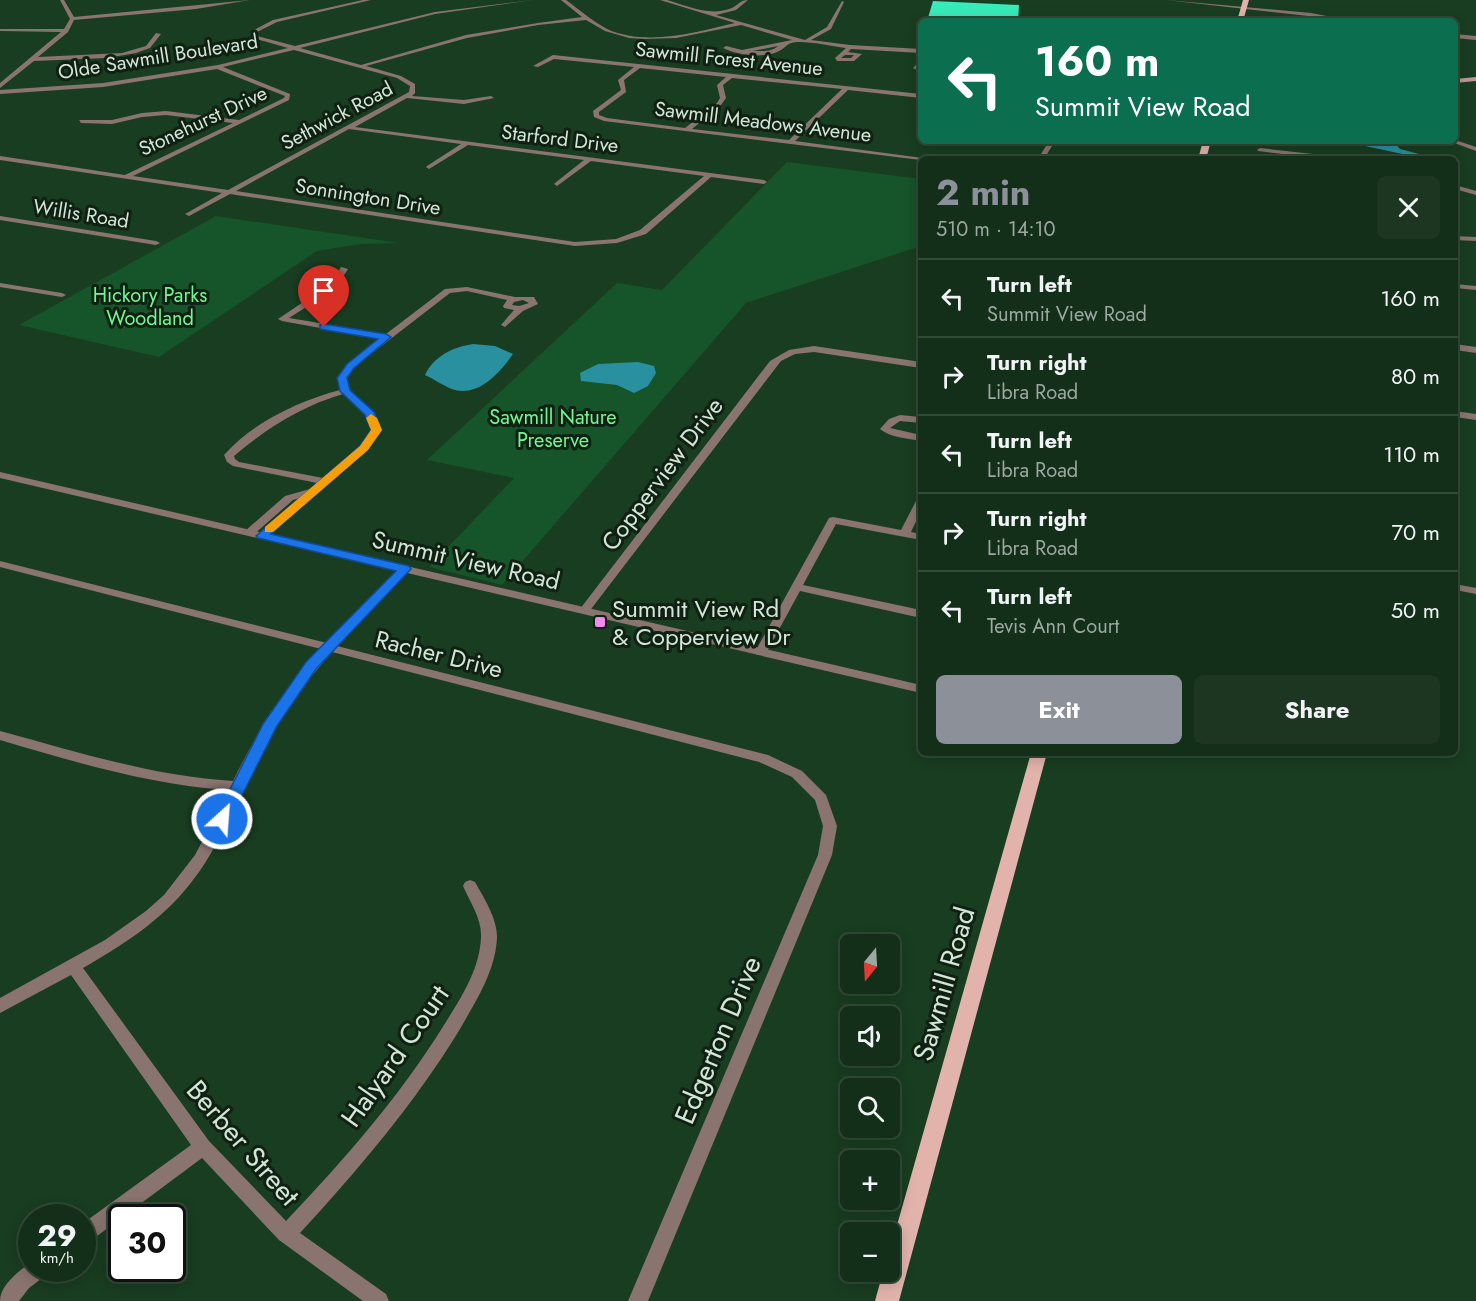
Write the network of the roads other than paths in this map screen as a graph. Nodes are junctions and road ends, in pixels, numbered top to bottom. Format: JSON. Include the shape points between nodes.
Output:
{"nodes":[{"id":1,"x":62,"y":0,"type":"edge"},
{"id":2,"x":161,"y":0,"type":"edge"},
{"id":3,"x":248,"y":0,"type":"edge"},
{"id":4,"x":369,"y":0,"type":"edge"},
{"id":5,"x":531,"y":0,"type":"edge"},
{"id":6,"x":562,"y":0,"type":"edge"},
{"id":7,"x":662,"y":0,"type":"edge"},
{"id":8,"x":746,"y":0,"type":"edge"},
{"id":9,"x":1168,"y":0,"type":"edge"},
{"id":10,"x":1246,"y":0,"type":"edge"},
{"id":11,"x":842,"y":2,"type":"dead end"},
{"id":12,"x":1244,"y":8,"type":"junction"},
{"id":13,"x":165,"y":10,"type":"junction"},
{"id":14,"x":710,"y":15,"type":"junction"},
{"id":15,"x":588,"y":18,"type":"junction"},
{"id":16,"x":1241,"y":18,"type":"edge"},
{"id":17,"x":1334,"y":18,"type":"edge"},
{"id":18,"x":72,"y":19,"type":"junction"},
{"id":19,"x":739,"y":24,"type":"junction"},
{"id":20,"x":0,"y":30,"type":"edge"},
{"id":21,"x":66,"y":31,"type":"junction"},
{"id":22,"x":158,"y":34,"type":"dead end"},
{"id":23,"x":1458,"y":36,"type":"edge"},
{"id":24,"x":1476,"y":38,"type":"edge"},
{"id":25,"x":797,"y":40,"type":"junction"},
{"id":26,"x":805,"y":41,"type":"junction"},
{"id":27,"x":850,"y":47,"type":"junction"},
{"id":28,"x":293,"y":48,"type":"junction"},
{"id":29,"x":726,"y":48,"type":"dead end"},
{"id":30,"x":918,"y":51,"type":"edge"},
{"id":31,"x":844,"y":53,"type":"dead end"},
{"id":32,"x":32,"y":59,"type":"junction"},
{"id":33,"x":362,"y":66,"type":"junction"},
{"id":34,"x":536,"y":66,"type":"dead end"},
{"id":35,"x":639,"y":66,"type":"junction"},
{"id":36,"x":218,"y":67,"type":"junction"},
{"id":37,"x":731,"y":76,"type":"junction"},
{"id":38,"x":1476,"y":79,"type":"edge"},
{"id":39,"x":1458,"y":81,"type":"edge"},
{"id":40,"x":1476,"y":85,"type":"edge"},
{"id":41,"x":1458,"y":86,"type":"edge"},
{"id":42,"x":0,"y":87,"type":"edge"},
{"id":43,"x":847,"y":88,"type":"junction"},
{"id":44,"x":0,"y":92,"type":"edge"},
{"id":45,"x":918,"y":96,"type":"edge"},
{"id":46,"x":409,"y":97,"type":"junction"},
{"id":47,"x":491,"y":98,"type":"dead end"},
{"id":48,"x":81,"y":121,"type":"dead end"},
{"id":49,"x":240,"y":122,"type":"junction"},
{"id":50,"x":351,"y":128,"type":"junction"},
{"id":51,"x":686,"y":130,"type":"junction"},
{"id":52,"x":791,"y":142,"type":"junction"},
{"id":53,"x":466,"y":143,"type":"junction"},
{"id":54,"x":1458,"y":143,"type":"edge"},
{"id":55,"x":1263,"y":144,"type":"edge"},
{"id":56,"x":1476,"y":149,"type":"edge"},
{"id":57,"x":1260,"y":150,"type":"junction"},
{"id":58,"x":1259,"y":156,"type":"edge"},
{"id":59,"x":1313,"y":156,"type":"edge"},
{"id":60,"x":0,"y":158,"type":"edge"},
{"id":61,"x":918,"y":158,"type":"edge"},
{"id":62,"x":590,"y":159,"type":"junction"},
{"id":63,"x":429,"y":167,"type":"dead end"},
{"id":64,"x":709,"y":175,"type":"junction"},
{"id":65,"x":125,"y":177,"type":"junction"},
{"id":66,"x":764,"y":182,"type":"dead end"},
{"id":67,"x":557,"y":184,"type":"dead end"},
{"id":68,"x":1458,"y":188,"type":"edge"},
{"id":69,"x":228,"y":193,"type":"junction"},
{"id":70,"x":1476,"y":193,"type":"edge"},
{"id":71,"x":189,"y":214,"type":"dead end"},
{"id":72,"x":0,"y":218,"type":"edge"},
{"id":73,"x":16,"y":220,"type":"junction"},
{"id":74,"x":2,"y":227,"type":"dead end"},
{"id":75,"x":1458,"y":238,"type":"edge"},
{"id":76,"x":1474,"y":240,"type":"edge"},
{"id":77,"x":156,"y":243,"type":"dead end"},
{"id":78,"x":344,"y":269,"type":"dead end"},
{"id":79,"x":0,"y":285,"type":"edge"},
{"id":80,"x":1458,"y":286,"type":"edge"},
{"id":81,"x":1476,"y":288,"type":"edge"},
{"id":82,"x":62,"y":295,"type":"dead end"},
{"id":83,"x":514,"y":299,"type":"junction"},
{"id":84,"x":520,"y":309,"type":"junction"},
{"id":85,"x":505,"y":325,"type":"dead end"},
{"id":86,"x":386,"y":337,"type":"junction"},
{"id":87,"x":1458,"y":347,"type":"edge"},
{"id":88,"x":1476,"y":350,"type":"edge"},
{"id":89,"x":918,"y":365,"type":"edge"},
{"id":90,"x":345,"y":391,"type":"junction"},
{"id":91,"x":1458,"y":414,"type":"edge"},
{"id":92,"x":1476,"y":417,"type":"edge"},
{"id":93,"x":918,"y":420,"type":"edge"},
{"id":94,"x":918,"y":438,"type":"edge"},
{"id":95,"x":0,"y":475,"type":"edge"},
{"id":96,"x":324,"y":482,"type":"junction"},
{"id":97,"x":313,"y":491,"type":"junction"},
{"id":98,"x":918,"y":507,"type":"edge"},
{"id":99,"x":249,"y":532,"type":"junction"},
{"id":100,"x":905,"y":533,"type":"junction"},
{"id":101,"x":262,"y":536,"type":"junction"},
{"id":102,"x":918,"y":536,"type":"edge"},
{"id":103,"x":0,"y":564,"type":"edge"},
{"id":104,"x":404,"y":569,"type":"junction"},
{"id":105,"x":796,"y":586,"type":"junction"},
{"id":106,"x":1458,"y":588,"type":"edge"},
{"id":107,"x":1476,"y":591,"type":"edge"},
{"id":108,"x":584,"y":611,"type":"junction"},
{"id":109,"x":918,"y":613,"type":"edge"},
{"id":110,"x":328,"y":648,"type":"junction"},
{"id":111,"x":761,"y":652,"type":"junction"},
{"id":112,"x":918,"y":688,"type":"edge"},
{"id":113,"x":0,"y":735,"type":"edge"},
{"id":114,"x":1038,"y":756,"type":"edge"},
{"id":115,"x":238,"y":786,"type":"junction"},
{"id":116,"x":821,"y":798,"type":"joint"},
{"id":117,"x":470,"y":886,"type":"dead end"},
{"id":118,"x":72,"y":964,"type":"junction"},
{"id":119,"x":0,"y":1005,"type":"edge"},
{"id":120,"x":203,"y":1148,"type":"junction"},
{"id":121,"x":96,"y":1226,"type":"edge"},
{"id":122,"x":286,"y":1234,"type":"junction"},
{"id":123,"x":21,"y":1282,"type":"edge"},
{"id":124,"x":7,"y":1301,"type":"edge"},
{"id":125,"x":379,"y":1301,"type":"edge"},
{"id":126,"x":638,"y":1301,"type":"edge"},
{"id":127,"x":887,"y":1301,"type":"edge"}],
"edges":[{"from":1,"to":18,"type":"street"},
{"from":2,"to":13,"type":"street"},
{"from":3,"to":13,"type":"street"},
{"from":4,"to":28,"type":"street","name":"Sethwick Road","via":[[275,21],[254,31],[264,41]]},
{"from":5,"to":28,"type":"street","name":"Olde Sawmill Boulevard","via":[[435,13]]},
{"from":6,"to":15,"type":"street"},
{"from":7,"to":14,"type":"street"},
{"from":8,"to":14,"type":"street","via":[[734,9]]},
{"from":9,"to":12,"type":"street"},
{"from":10,"to":12,"type":"main road"},
{"from":11,"to":26,"type":"street","via":[[830,27]]},
{"from":12,"to":16,"type":"main road"},
{"from":12,"to":17,"type":"street"},
{"from":13,"to":18,"type":"street"},
{"from":14,"to":19,"type":"street"},
{"from":15,"to":19,"type":"street","via":[[614,32],[643,37],[675,36]]},
{"from":15,"to":33,"type":"street","via":[[466,37]]},
{"from":18,"to":21,"type":"street"},
{"from":19,"to":25,"type":"street"},
{"from":20,"to":21,"type":"street"},
{"from":21,"to":32,"type":"street"},
{"from":22,"to":32,"type":"street","via":[[148,48],[132,52]]},
{"from":23,"to":24,"type":"street"},
{"from":25,"to":26,"type":"street"},
{"from":25,"to":29,"type":"street","via":[[742,51]]},
{"from":26,"to":27,"type":"street"},
{"from":27,"to":30,"type":"street"},
{"from":27,"to":31,"type":"street"},
{"from":28,"to":33,"type":"street","name":"Sethwick Road"},
{"from":28,"to":36,"type":"street","name":"Olde Sawmill Boulevard"},
{"from":32,"to":42,"type":"street"},
{"from":33,"to":46,"type":"street","name":"Sethwick Road","via":[[410,81],[414,90]]},
{"from":34,"to":35,"type":"street","name":"Sawmill Forest Avenue","via":[[553,57]]},
{"from":35,"to":37,"type":"street","name":"Sawmill Forest Avenue"},
{"from":35,"to":51,"type":"street","name":"Sawmill Meadows Avenue","via":[[623,76],[624,91],[596,111],[596,116]]},
{"from":36,"to":44,"type":"street","name":"Olde Sawmill Boulevard","via":[[103,85]]},
{"from":36,"to":49,"type":"street","name":"Stonehurst Drive","via":[[288,95],[280,104]]},
{"from":37,"to":43,"type":"street","name":"Sawmill Forest Avenue"},
{"from":37,"to":51,"type":"street","via":[[720,85],[723,98],[719,104]]},
{"from":38,"to":39,"type":"main road"},
{"from":40,"to":41,"type":"main road"},
{"from":43,"to":45,"type":"street","name":"Sawmill Forest Avenue"},
{"from":43,"to":52,"type":"street"},
{"from":46,"to":47,"type":"street","via":[[464,102]]},
{"from":46,"to":50,"type":"street","name":"Sethwick Road"},
{"from":48,"to":49,"type":"street","via":[[111,122],[166,113]]},
{"from":49,"to":65,"type":"street","name":"Stonehurst Drive"},
{"from":50,"to":53,"type":"street","name":"Starford Drive"},
{"from":50,"to":69,"type":"street","name":"Sethwick Road"},
{"from":51,"to":52,"type":"street","name":"Sawmill Meadows Avenue"},
{"from":52,"to":61,"type":"street","name":"Sawmill Meadows Avenue"},
{"from":53,"to":62,"type":"street","name":"Starford Drive"},
{"from":53,"to":63,"type":"street"},
{"from":54,"to":56,"type":"street"},
{"from":55,"to":57,"type":"street"},
{"from":57,"to":58,"type":"street"},
{"from":57,"to":59,"type":"street"},
{"from":60,"to":65,"type":"street","name":"Sonnington Drive"},
{"from":62,"to":64,"type":"street","name":"Starford Drive"},
{"from":62,"to":67,"type":"street"},
{"from":64,"to":66,"type":"street","name":"Starford Drive"},
{"from":64,"to":69,"type":"street","name":"Sonnington Drive","via":[[643,232],[617,241],[589,244]]},
{"from":65,"to":69,"type":"street","name":"Sonnington Drive"},
{"from":68,"to":70,"type":"street"},
{"from":69,"to":71,"type":"street","name":"Sethwick Road"},
{"from":72,"to":73,"type":"street","name":"Willis Road"},
{"from":73,"to":74,"type":"street"},
{"from":73,"to":77,"type":"street","name":"Willis Road"},
{"from":75,"to":76,"type":"street"},
{"from":78,"to":86,"type":"street","via":[[333,286],[282,319]]},
{"from":79,"to":82,"type":"street"},
{"from":80,"to":81,"type":"street"},
{"from":83,"to":84,"type":"street","via":[[507,306]]},
{"from":83,"to":84,"type":"street","via":[[535,302]]},
{"from":83,"to":86,"type":"street","via":[[454,289]]},
{"from":84,"to":85,"type":"street"},
{"from":86,"to":90,"type":"street","via":[[350,366],[342,378]]},
{"from":87,"to":88,"type":"street"},
{"from":89,"to":108,"type":"street","name":"Copperview Drive","via":[[814,349],[782,355]]},
{"from":90,"to":96,"type":"street","via":[[370,414],[376,430],[364,448]]},
{"from":90,"to":96,"type":"street","via":[[305,402],[230,455],[236,464]]},
{"from":91,"to":92,"type":"street"},
{"from":93,"to":94,"type":"street","via":[[895,418],[885,429]]},
{"from":95,"to":99,"type":"street","name":"Summit View Road"},
{"from":96,"to":97,"type":"street"},
{"from":97,"to":99,"type":"street","via":[[289,498]]},
{"from":97,"to":101,"type":"street"},
{"from":98,"to":100,"type":"street"},
{"from":99,"to":101,"type":"street","name":"Summit View Road"},
{"from":100,"to":102,"type":"street"},
{"from":100,"to":105,"type":"street","via":[[833,520]]},
{"from":101,"to":104,"type":"street","name":"Summit View Road"},
{"from":103,"to":110,"type":"street","name":"Racher Drive"},
{"from":104,"to":108,"type":"street","name":"Summit View Road"},
{"from":104,"to":110,"type":"street"},
{"from":105,"to":109,"type":"street"},
{"from":105,"to":111,"type":"street"},
{"from":106,"to":107,"type":"street"},
{"from":108,"to":111,"type":"street","name":"Summit View Road"},
{"from":110,"to":115,"type":"street","via":[[270,724]]},
{"from":110,"to":116,"type":"street","name":"Racher Drive","via":[[763,758],[797,774]]},
{"from":111,"to":112,"type":"street","name":"Summit View Road"},
{"from":113,"to":115,"type":"street","via":[[121,771]]},
{"from":114,"to":127,"type":"main road","name":"Sawmill Road"},
{"from":115,"to":118,"type":"street","via":[[205,852],[168,900],[113,941]]},
{"from":116,"to":126,"type":"street","name":"Edgerton Drive","via":[[830,826],[825,855]]},
{"from":117,"to":122,"type":"street","name":"Halyard Court","via":[[489,936],[471,995],[420,1077],[376,1135]]},
{"from":118,"to":119,"type":"street"},
{"from":118,"to":120,"type":"street","name":"Berber Street"},
{"from":120,"to":121,"type":"street"},
{"from":120,"to":122,"type":"street","name":"Berber Street"},
{"from":122,"to":125,"type":"street","name":"Berber Street"},
{"from":123,"to":124,"type":"street"}]}
